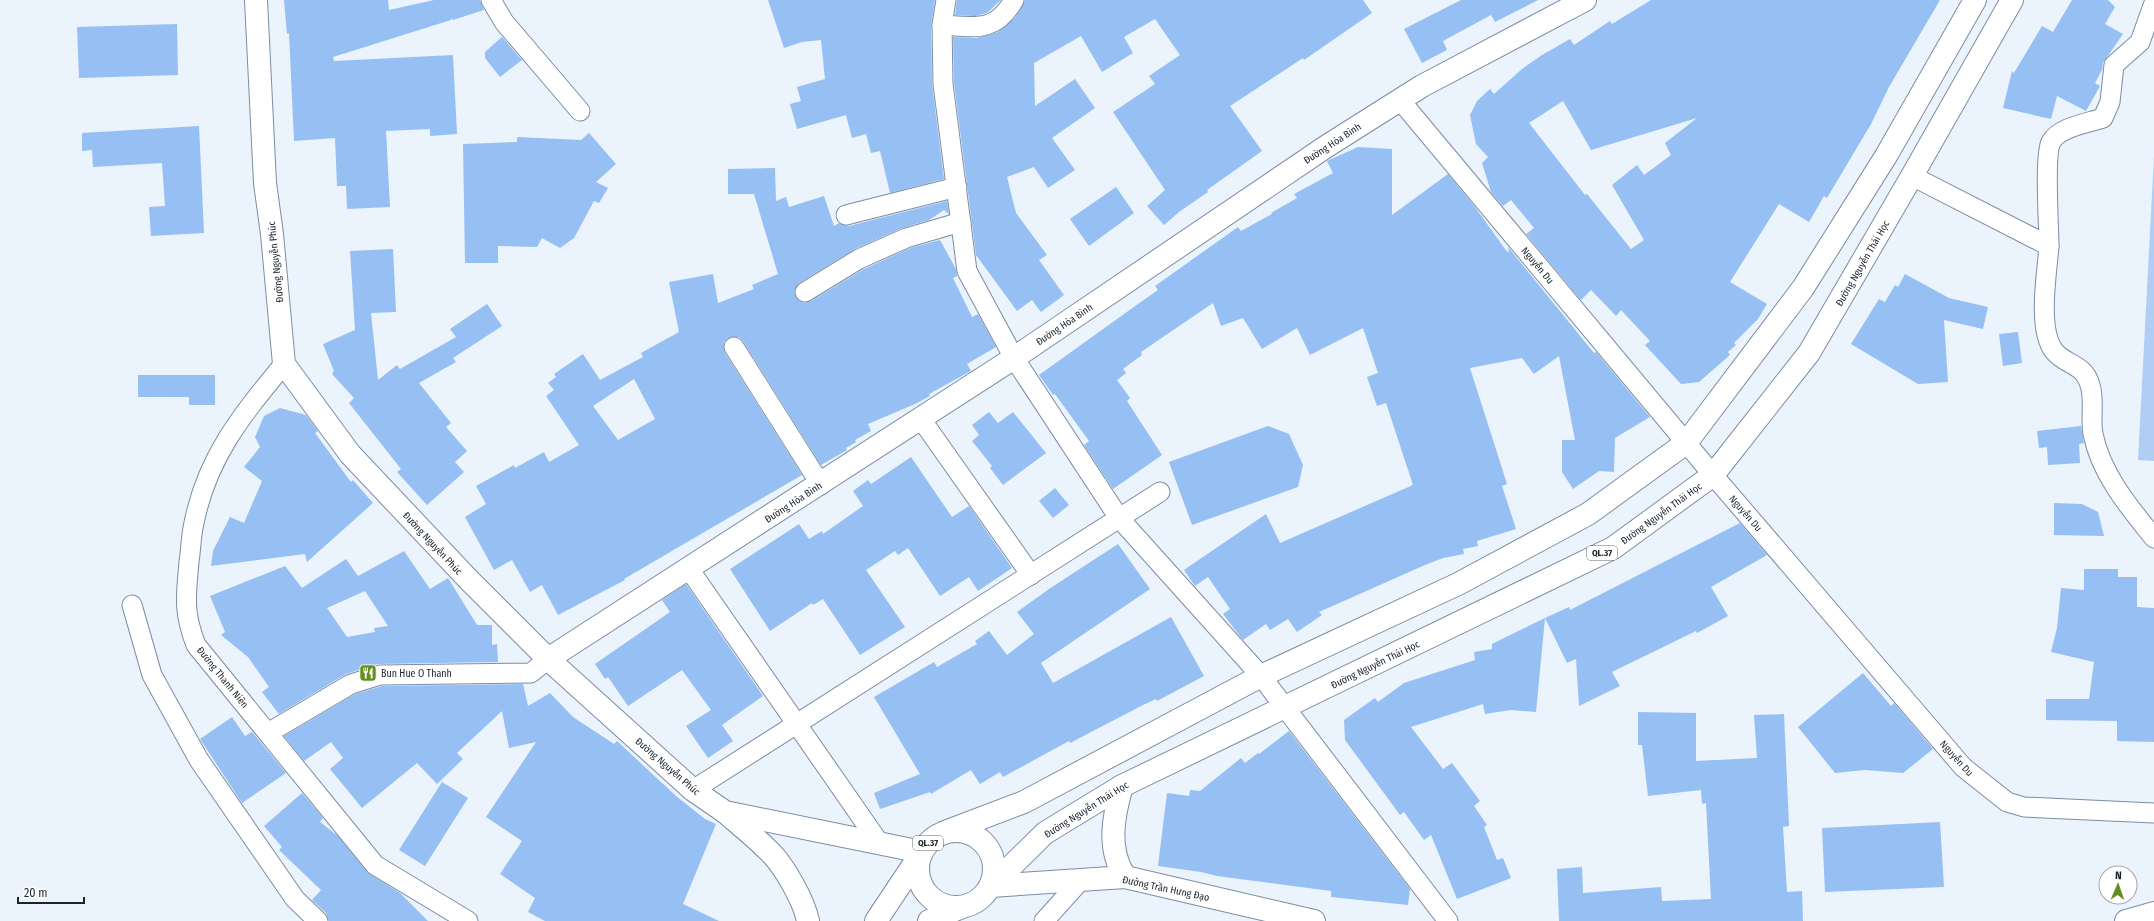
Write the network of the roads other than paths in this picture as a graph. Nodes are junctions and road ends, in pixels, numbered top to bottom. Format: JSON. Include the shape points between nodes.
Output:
{"nodes":[{"id":1,"x":256,"y":0,"type":"edge"},
{"id":2,"x":491,"y":0,"type":"edge"},
{"id":3,"x":946,"y":0,"type":"edge"},
{"id":4,"x":1014,"y":0,"type":"edge"},
{"id":5,"x":1585,"y":0,"type":"edge"},
{"id":6,"x":1975,"y":0,"type":"edge"},
{"id":7,"x":2012,"y":0,"type":"edge"},
{"id":8,"x":2154,"y":4,"type":"edge"},
{"id":9,"x":942,"y":25,"type":"junction"},
{"id":10,"x":1400,"y":100,"type":"junction"},
{"id":11,"x":580,"y":111,"type":"dead end"},
{"id":12,"x":1912,"y":176,"type":"junction"},
{"id":13,"x":957,"y":187,"type":"junction"},
{"id":14,"x":846,"y":215,"type":"dead end"},
{"id":15,"x":961,"y":222,"type":"junction"},
{"id":16,"x":2049,"y":246,"type":"junction"},
{"id":17,"x":805,"y":292,"type":"dead end"},
{"id":18,"x":734,"y":347,"type":"dead end"},
{"id":19,"x":1014,"y":358,"type":"junction"},
{"id":20,"x":284,"y":364,"type":"junction"},
{"id":21,"x":921,"y":419,"type":"junction"},
{"id":22,"x":1686,"y":443,"type":"junction"},
{"id":23,"x":1713,"y":475,"type":"junction"},
{"id":24,"x":821,"y":485,"type":"junction"},
{"id":25,"x":1160,"y":492,"type":"dead end"},
{"id":26,"x":1119,"y":518,"type":"junction"},
{"id":27,"x":2154,"y":538,"type":"edge"},
{"id":28,"x":689,"y":569,"type":"junction"},
{"id":29,"x":1031,"y":575,"type":"junction"},
{"id":30,"x":132,"y":605,"type":"dead end"},
{"id":31,"x":548,"y":659,"type":"junction"},
{"id":32,"x":1261,"y":676,"type":"junction"},
{"id":33,"x":1286,"y":708,"type":"junction"},
{"id":34,"x":797,"y":724,"type":"junction"},
{"id":35,"x":268,"y":733,"type":"junction"},
{"id":36,"x":1122,"y":786,"type":"junction"},
{"id":37,"x":693,"y":790,"type":"junction"},
{"id":38,"x":725,"y":812,"type":"junction"},
{"id":39,"x":2154,"y":813,"type":"edge"},
{"id":40,"x":945,"y":832,"type":"junction"},
{"id":41,"x":880,"y":844,"type":"junction"},
{"id":42,"x":922,"y":852,"type":"junction"},
{"id":43,"x":1125,"y":877,"type":"junction"},
{"id":44,"x":1081,"y":880,"type":"junction"},
{"id":45,"x":991,"y":886,"type":"junction"},
{"id":46,"x":962,"y":907,"type":"junction"},
{"id":47,"x":2154,"y":912,"type":"edge"},
{"id":48,"x":318,"y":921,"type":"edge"},
{"id":49,"x":468,"y":921,"type":"edge"},
{"id":50,"x":808,"y":921,"type":"edge"},
{"id":51,"x":876,"y":921,"type":"edge"},
{"id":52,"x":929,"y":921,"type":"edge"},
{"id":53,"x":1044,"y":921,"type":"edge"},
{"id":54,"x":1314,"y":921,"type":"edge"},
{"id":55,"x":1448,"y":921,"type":"edge"},
{"id":56,"x":2126,"y":921,"type":"edge"}],
"edges":[{"from":1,"to":20,"type":"main road","name":"Đường Nguyễn Phúc","via":[[265,183]]},
{"from":2,"to":11,"type":"street","via":[[504,22]]},
{"from":3,"to":9,"type":"street"},
{"from":4,"to":9,"type":"street","via":[[997,22],[979,27]]},
{"from":5,"to":10,"type":"main road","name":"Đường Hòa Bình"},
{"from":6,"to":22,"type":"main road","number":"QL.37","via":[[1886,156],[1804,288]]},
{"from":7,"to":12,"type":"main road","name":"Đường Nguyễn Thái Học","number":"QL.37"},
{"from":8,"to":16,"type":"street","via":[[2140,42],[2114,65],[2110,102],[2103,118],[2062,132],[2051,142],[2048,160]]},
{"from":9,"to":13,"type":"street","via":[[943,84]]},
{"from":10,"to":19,"type":"main road","name":"Đường Hòa Bình","via":[[1327,146]]},
{"from":10,"to":22,"type":"street","name":"Nguyễn Du"},
{"from":12,"to":16,"type":"street"},
{"from":12,"to":23,"type":"main road","name":"Đường Nguyễn Thái Học","number":"QL.37","via":[[1809,353]]},
{"from":13,"to":14,"type":"street"},
{"from":13,"to":15,"type":"street"},
{"from":15,"to":17,"type":"street","via":[[906,238],[859,259]]},
{"from":15,"to":19,"type":"street","via":[[967,271]]},
{"from":16,"to":27,"type":"street","via":[[2045,321],[2049,342],[2062,358],[2084,371],[2091,386],[2093,434],[2105,470],[2131,510]]},
{"from":18,"to":24,"type":"street"},
{"from":19,"to":21,"type":"main road","name":"Đường Hòa Bình"},
{"from":19,"to":26,"type":"street"},
{"from":20,"to":31,"type":"main road","name":"Đường Nguyễn Phúc","via":[[350,454]]},
{"from":20,"to":35,"type":"street","name":"Đường Thanh Niên","via":[[227,436],[208,475],[194,523],[185,601],[188,624],[196,644]]},
{"from":21,"to":24,"type":"main road","name":"Đường Hòa Bình"},
{"from":21,"to":29,"type":"street"},
{"from":22,"to":23,"type":"street","name":"Nguyễn Du"},
{"from":22,"to":32,"type":"main road","number":"QL.37","via":[[1581,517],[1458,584]]},
{"from":23,"to":33,"type":"main road","name":"Đường Nguyễn Thái Học","number":"QL.37","via":[[1613,548]]},
{"from":23,"to":39,"type":"street","name":"Nguyễn Du","via":[[1963,767],[1987,789],[2007,802],[2024,807]]},
{"from":24,"to":28,"type":"main road","name":"Đường Hòa Bình"},
{"from":25,"to":26,"type":"street"},
{"from":26,"to":29,"type":"street"},
{"from":26,"to":32,"type":"street"},
{"from":28,"to":31,"type":"main road","name":"Đường Hòa Bình"},
{"from":28,"to":34,"type":"street"},
{"from":29,"to":34,"type":"street"},
{"from":30,"to":48,"type":"street","via":[[152,675],[199,760],[295,899]]},
{"from":31,"to":35,"type":"street","via":[[531,673],[380,675],[351,684]]},
{"from":31,"to":37,"type":"main road","name":"Đường Nguyễn Phúc"},
{"from":32,"to":33,"type":"street"},
{"from":32,"to":40,"type":"main road","number":"QL.37","via":[[1024,802]]},
{"from":33,"to":36,"type":"main road","name":"Đường Nguyễn Thái Học","number":"QL.37"},
{"from":33,"to":55,"type":"street"},
{"from":34,"to":37,"type":"street"},
{"from":34,"to":41,"type":"street"},
{"from":35,"to":49,"type":"street","name":"Đường Thanh Niên","via":[[375,865]]},
{"from":36,"to":43,"type":"main road","via":[[1112,834],[1117,861]]},
{"from":36,"to":45,"type":"main road","name":"Đường Nguyễn Thái Học","number":"QL.37","via":[[1046,833]]},
{"from":37,"to":38,"type":"main road","name":"Đường Nguyễn Phúc"},
{"from":38,"to":41,"type":"main road","name":"Đường Nguyễn Phúc"},
{"from":38,"to":50,"type":"main road","via":[[771,852],[806,909]]},
{"from":40,"to":42,"type":"main road","number":"QL.37","via":[[928,843]]},
{"from":40,"to":45,"type":"main road","number":"QL.37","via":[[958,831],[981,840],[993,861],[994,874]]},
{"from":41,"to":42,"type":"main road","name":"Đường Nguyễn Phúc"},
{"from":42,"to":46,"type":"main road","number":"QL.37","via":[[918,863],[918,875],[928,896],[950,907]]},
{"from":42,"to":51,"type":"main road"},
{"from":43,"to":44,"type":"main road","name":"Đường Trần Hưng Đạo"},
{"from":43,"to":54,"type":"main road","name":"Đường Trần Hưng Đạo"},
{"from":44,"to":45,"type":"main road","name":"Đường Trần Hưng Đạo"},
{"from":44,"to":53,"type":"street"},
{"from":45,"to":46,"type":"main road","number":"QL.37","via":[[984,896]]},
{"from":46,"to":52,"type":"main road"},
{"from":47,"to":56,"type":"main road"}]}
